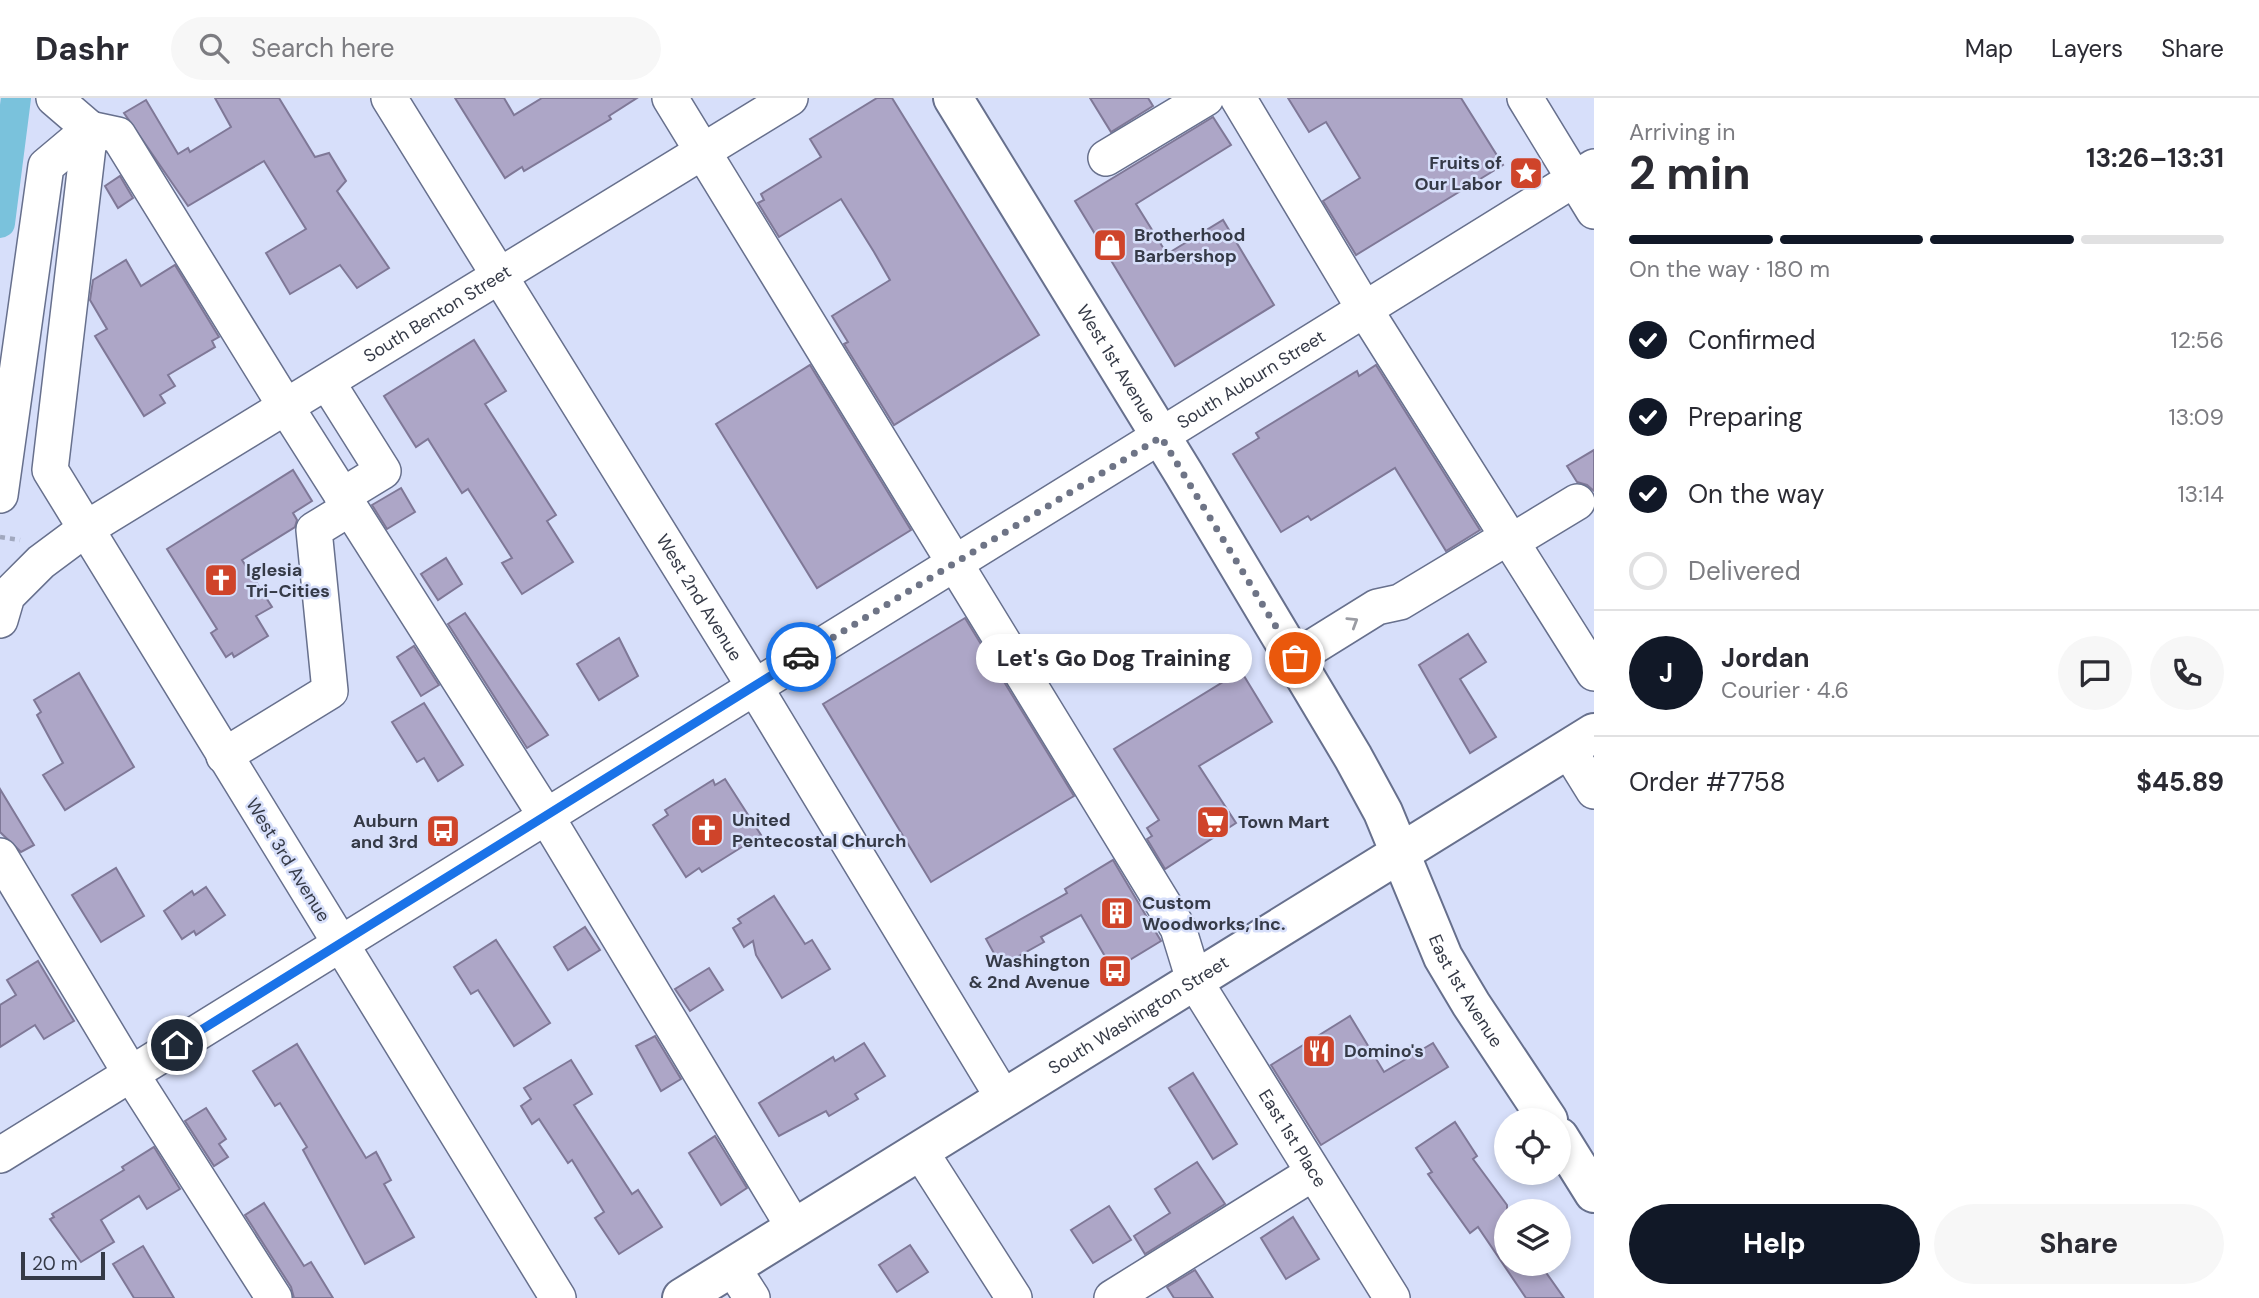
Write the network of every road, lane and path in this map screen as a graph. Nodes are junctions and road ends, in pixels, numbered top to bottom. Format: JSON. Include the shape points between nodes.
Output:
{"nodes":[{"id":1,"x":54,"y":98,"type":"edge"},
{"id":2,"x":389,"y":98,"type":"edge"},
{"id":3,"x":670,"y":98,"type":"edge"},
{"id":4,"x":790,"y":98,"type":"edge"},
{"id":5,"x":953,"y":98,"type":"edge"},
{"id":6,"x":1206,"y":98,"type":"edge"},
{"id":7,"x":1238,"y":98,"type":"edge"},
{"id":8,"x":1525,"y":98,"type":"edge"},
{"id":9,"x":90,"y":129,"type":"junction"},
{"id":10,"x":703,"y":151,"type":"junction"},
{"id":11,"x":1106,"y":158,"type":"dead end"},
{"id":12,"x":1584,"y":173,"type":"edge"},
{"id":13,"x":1594,"y":211,"type":"edge"},
{"id":14,"x":500,"y":277,"type":"junction"},
{"id":15,"x":1365,"y":310,"type":"junction"},
{"id":16,"x":327,"y":382,"type":"junction"},
{"id":17,"x":286,"y":407,"type":"junction"},
{"id":18,"x":1161,"y":437,"type":"junction"},
{"id":19,"x":0,"y":495,"type":"edge"},
{"id":20,"x":346,"y":502,"type":"junction"},
{"id":21,"x":1577,"y":502,"type":"dead end"},
{"id":22,"x":84,"y":530,"type":"junction"},
{"id":23,"x":1510,"y":539,"type":"junction"},
{"id":24,"x":955,"y":562,"type":"junction"},
{"id":25,"x":0,"y":620,"type":"edge"},
{"id":26,"x":1295,"y":658,"type":"junction"},
{"id":27,"x":1594,"y":673,"type":"edge"},
{"id":28,"x":754,"y":686,"type":"junction"},
{"id":29,"x":1581,"y":741,"type":"edge"},
{"id":30,"x":224,"y":756,"type":"junction"},
{"id":31,"x":1594,"y":791,"type":"edge"},
{"id":32,"x":546,"y":816,"type":"junction"},
{"id":33,"x":1398,"y":852,"type":"junction"},
{"id":34,"x":0,"y":856,"type":"edge"},
{"id":35,"x":340,"y":944,"type":"junction"},
{"id":36,"x":1194,"y":979,"type":"junction"},
{"id":37,"x":131,"y":1074,"type":"junction"},
{"id":38,"x":1004,"y":1099,"type":"junction"},
{"id":39,"x":1540,"y":1108,"type":"edge"},
{"id":40,"x":920,"y":1151,"type":"junction"},
{"id":41,"x":0,"y":1155,"type":"edge"},
{"id":42,"x":1571,"y":1156,"type":"edge"},
{"id":43,"x":1313,"y":1173,"type":"junction"},
{"id":44,"x":1594,"y":1193,"type":"edge"},
{"id":45,"x":794,"y":1229,"type":"junction"},
{"id":46,"x":742,"y":1282,"type":"edge"},
{"id":47,"x":274,"y":1298,"type":"edge"},
{"id":48,"x":558,"y":1298,"type":"edge"},
{"id":49,"x":682,"y":1298,"type":"edge"},
{"id":50,"x":1014,"y":1298,"type":"edge"},
{"id":51,"x":1112,"y":1298,"type":"edge"},
{"id":52,"x":1391,"y":1298,"type":"edge"}],
"edges":[{"from":1,"to":9,"type":"street"},
{"from":2,"to":14,"type":"street","name":"West 2nd Avenue"},
{"from":3,"to":10,"type":"street","name":"East 1st Place"},
{"from":4,"to":10,"type":"street","name":"South Benton Street"},
{"from":5,"to":18,"type":"main road","name":"West 1st Avenue"},
{"from":6,"to":11,"type":"street"},
{"from":7,"to":15,"type":"street"},
{"from":8,"to":12,"type":"street"},
{"from":9,"to":17,"type":"street","via":[[118,135]]},
{"from":9,"to":19,"type":"street","via":[[46,166]]},
{"from":9,"to":22,"type":"street","name":"West 3rd Avenue","via":[[50,470]]},
{"from":10,"to":14,"type":"street","name":"South Benton Street"},
{"from":10,"to":24,"type":"street","name":"East 1st Place"},
{"from":12,"to":13,"type":"street"},
{"from":12,"to":15,"type":"street","name":"South Auburn Street"},
{"from":14,"to":16,"type":"street","name":"South Benton Street"},
{"from":14,"to":28,"type":"street","name":"West 2nd Avenue"},
{"from":15,"to":18,"type":"street","name":"South Auburn Street"},
{"from":15,"to":23,"type":"street"},
{"from":16,"to":17,"type":"street","name":"South Benton Street"},
{"from":16,"to":20,"type":"street","via":[[383,471]]},
{"from":17,"to":20,"type":"street"},
{"from":17,"to":22,"type":"street","name":"South Benton Street"},
{"from":18,"to":24,"type":"street","name":"South Auburn Street"},
{"from":18,"to":26,"type":"main road","name":"West 1st Avenue"},
{"from":20,"to":30,"type":"street","via":[[314,530],[330,691]]},
{"from":20,"to":32,"type":"street"},
{"from":21,"to":23,"type":"street"},
{"from":22,"to":25,"type":"street","name":"South Benton Street","via":[[41,562],[7,596]]},
{"from":22,"to":30,"type":"street","name":"West 3rd Avenue"},
{"from":26,"to":23,"type":"street","one_way":true,"via":[[1377,607],[1400,601]]},
{"from":23,"to":27,"type":"street"},
{"from":24,"to":28,"type":"street","name":"South Auburn Street"},
{"from":24,"to":36,"type":"street","name":"East 1st Place","via":[[1178,928]]},
{"from":26,"to":33,"type":"main road","name":"West 1st Avenue","via":[[1368,782]]},
{"from":28,"to":32,"type":"street","name":"South Auburn Street"},
{"from":28,"to":38,"type":"street","name":"West 2nd Avenue"},
{"from":29,"to":31,"type":"street"},
{"from":29,"to":33,"type":"main road","name":"South Washington Street"},
{"from":30,"to":35,"type":"street","name":"West 3rd Avenue"},
{"from":32,"to":35,"type":"street","name":"South Auburn Street"},
{"from":32,"to":45,"type":"street"},
{"from":33,"to":36,"type":"main road","name":"South Washington Street"},
{"from":33,"to":39,"type":"main road","name":"East 1st Avenue","via":[[1454,977]]},
{"from":34,"to":37,"type":"street"},
{"from":35,"to":37,"type":"street","name":"South Auburn Street"},
{"from":35,"to":48,"type":"street","name":"West 3rd Avenue"},
{"from":36,"to":38,"type":"main road","name":"South Washington Street"},
{"from":36,"to":43,"type":"street","name":"East 1st Place"},
{"from":37,"to":41,"type":"street","name":"South Auburn Street"},
{"from":37,"to":47,"type":"street"},
{"from":38,"to":40,"type":"main road","name":"South Washington Street"},
{"from":40,"to":45,"type":"main road","name":"South Washington Street"},
{"from":40,"to":50,"type":"street"},
{"from":42,"to":44,"type":"main road"},
{"from":43,"to":51,"type":"street"},
{"from":43,"to":52,"type":"street","name":"East 1st Place"},
{"from":45,"to":46,"type":"main road","name":"South Washington Street"},
{"from":46,"to":49,"type":"main road","name":"South Washington Street"}]}
